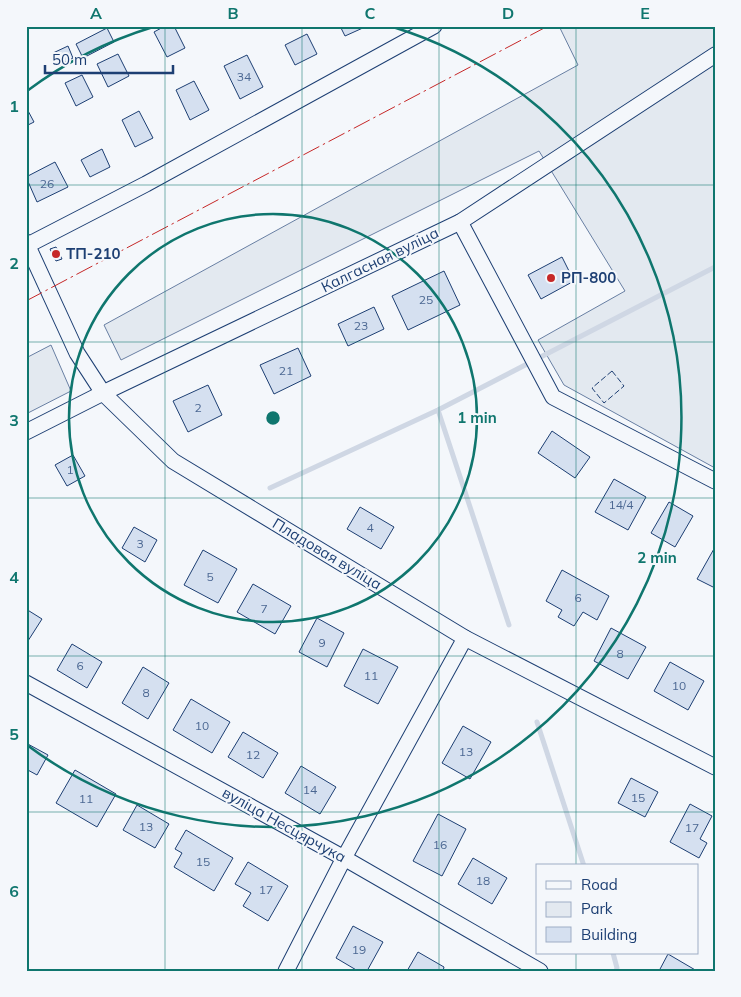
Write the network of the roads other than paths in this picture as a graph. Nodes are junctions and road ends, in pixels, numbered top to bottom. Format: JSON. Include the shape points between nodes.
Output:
{"nodes":[{"id":1,"x":434,"y":26,"type":"edge"},
{"id":2,"x":715,"y":55,"type":"edge"},
{"id":3,"x":460,"y":222,"type":"junction"},
{"id":4,"x":27,"y":244,"type":"edge"},
{"id":5,"x":103,"y":393,"type":"junction"},
{"id":6,"x":26,"y":432,"type":"edge"},
{"id":7,"x":715,"y":481,"type":"edge"},
{"id":8,"x":465,"y":638,"type":"junction"},
{"id":9,"x":26,"y":683,"type":"edge"},
{"id":10,"x":715,"y":767,"type":"edge"},
{"id":11,"x":344,"y":858,"type":"junction"},
{"id":12,"x":286,"y":971,"type":"edge"},
{"id":13,"x":540,"y":971,"type":"edge"}],
"edges":[{"from":1,"to":4,"type":"street","via":[[146,184]]},
{"from":2,"to":3,"type":"street","name":"Калгасная вуліца"},
{"from":3,"to":5,"type":"street","name":"Калгасная вуліца"},
{"from":3,"to":7,"type":"street","via":[[553,397]]},
{"from":4,"to":5,"type":"street","name":"Пладовая вуліца","via":[[77,353]]},
{"from":5,"to":6,"type":"street","name":"Калгасная вуліца"},
{"from":5,"to":8,"type":"street","name":"Пладовая вуліца","via":[[173,461]]},
{"from":8,"to":10,"type":"street","name":"Пладовая вуліца"},
{"from":8,"to":11,"type":"street"},
{"from":9,"to":11,"type":"street","name":"вуліца Несцярчука"},
{"from":11,"to":12,"type":"street"},
{"from":11,"to":13,"type":"street","name":"вуліца Несцярчука"}]}
